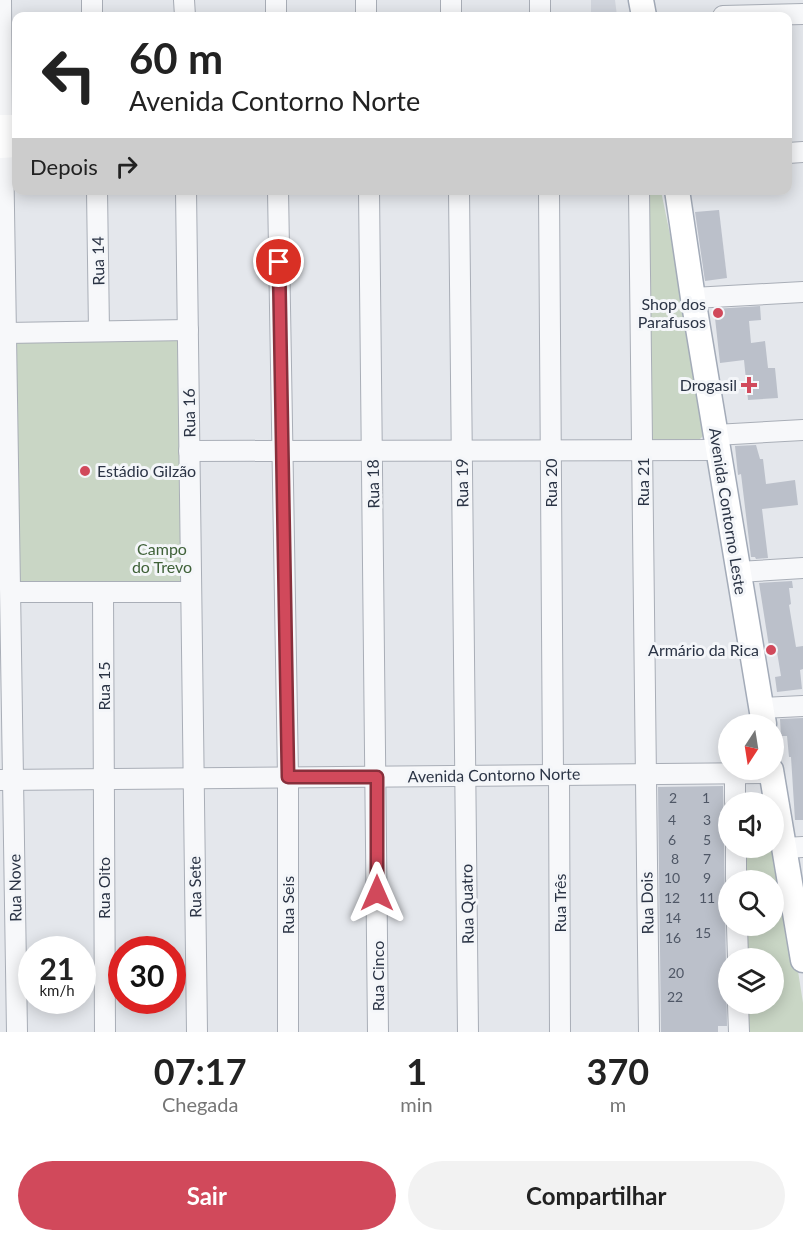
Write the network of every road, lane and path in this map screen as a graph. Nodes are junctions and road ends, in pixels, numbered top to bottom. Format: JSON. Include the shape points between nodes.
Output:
{"nodes":[{"id":1,"x":1,"y":0,"type":"edge"},
{"id":2,"x":6,"y":136,"type":"edge"},
{"id":3,"x":97,"y":195,"type":"edge"},
{"id":4,"x":186,"y":195,"type":"edge"},
{"id":5,"x":278,"y":195,"type":"edge"},
{"id":6,"x":369,"y":195,"type":"edge"},
{"id":7,"x":459,"y":195,"type":"edge"},
{"id":8,"x":549,"y":195,"type":"edge"},
{"id":9,"x":639,"y":195,"type":"edge"},
{"id":10,"x":667,"y":195,"type":"edge"},
{"id":11,"x":678,"y":195,"type":"edge"},
{"id":12,"x":803,"y":292,"type":"edge"},
{"id":13,"x":693,"y":298,"type":"junction"},
{"id":14,"x":188,"y":330,"type":"junction"},
{"id":15,"x":99,"y":331,"type":"junction"},
{"id":16,"x":6,"y":333,"type":"junction"},
{"id":17,"x":803,"y":430,"type":"edge"},
{"id":18,"x":716,"y":443,"type":"junction"},
{"id":19,"x":551,"y":450,"type":"junction"},
{"id":20,"x":643,"y":450,"type":"junction"},
{"id":21,"x":282,"y":451,"type":"junction"},
{"id":22,"x":372,"y":451,"type":"junction"},
{"id":23,"x":462,"y":451,"type":"junction"},
{"id":24,"x":189,"y":452,"type":"junction"},
{"id":25,"x":4,"y":455,"type":"edge"},
{"id":26,"x":803,"y":568,"type":"edge"},
{"id":27,"x":738,"y":572,"type":"junction"},
{"id":28,"x":10,"y":592,"type":"junction"},
{"id":29,"x":103,"y":592,"type":"junction"},
{"id":30,"x":191,"y":592,"type":"junction"},
{"id":31,"x":803,"y":706,"type":"edge"},
{"id":32,"x":762,"y":714,"type":"edge"},
{"id":33,"x":770,"y":714,"type":"edge"},
{"id":34,"x":718,"y":773,"type":"edge"},
{"id":35,"x":645,"y":774,"type":"junction"},
{"id":36,"x":556,"y":775,"type":"junction"},
{"id":37,"x":465,"y":776,"type":"junction"},
{"id":38,"x":288,"y":777,"type":"junction"},
{"id":39,"x":377,"y":777,"type":"junction"},
{"id":40,"x":193,"y":778,"type":"junction"},
{"id":41,"x":104,"y":779,"type":"junction"},
{"id":42,"x":7,"y":780,"type":"edge"},
{"id":43,"x":774,"y":780,"type":"edge"},
{"id":44,"x":794,"y":847,"type":"edge"},
{"id":45,"x":803,"y":960,"type":"edge"},
{"id":46,"x":738,"y":1014,"type":"edge"},
{"id":47,"x":17,"y":1032,"type":"edge"},
{"id":48,"x":105,"y":1032,"type":"edge"},
{"id":49,"x":197,"y":1032,"type":"edge"},
{"id":50,"x":288,"y":1032,"type":"edge"},
{"id":51,"x":378,"y":1032,"type":"edge"},
{"id":52,"x":468,"y":1032,"type":"edge"},
{"id":53,"x":560,"y":1032,"type":"edge"},
{"id":54,"x":649,"y":1032,"type":"edge"},
{"id":55,"x":739,"y":1032,"type":"edge"}],
"edges":[{"from":1,"to":2,"type":"street","name":"Rua Nove"},
{"from":2,"to":16,"type":"street","name":"Rua Nove"},
{"from":3,"to":15,"type":"street","name":"Rua 14"},
{"from":4,"to":14,"type":"street","name":"Rua 16"},
{"from":5,"to":21,"type":"street","name":"Rua Seis"},
{"from":6,"to":22,"type":"street","name":"Rua 18"},
{"from":7,"to":23,"type":"street","name":"Rua 19"},
{"from":8,"to":19,"type":"street","name":"Rua 20"},
{"from":9,"to":20,"type":"street","name":"Rua 21"},
{"from":10,"to":13,"type":"main road","name":"Avenida Contorno Leste"},
{"from":11,"to":13,"type":"main road","name":"Avenida Contorno Leste"},
{"from":12,"to":13,"type":"street"},
{"from":13,"to":18,"type":"main road","name":"Avenida Contorno Leste"},
{"from":14,"to":15,"type":"street"},
{"from":14,"to":24,"type":"street","name":"Rua 16"},
{"from":15,"to":16,"type":"street"},
{"from":16,"to":25,"type":"street","name":"Rua Nove"},
{"from":17,"to":18,"type":"street"},
{"from":18,"to":20,"type":"street"},
{"from":18,"to":27,"type":"main road","name":"Avenida Contorno Leste"},
{"from":19,"to":20,"type":"street"},
{"from":19,"to":23,"type":"street"},
{"from":19,"to":36,"type":"street","name":"Rua 20"},
{"from":20,"to":35,"type":"street","name":"Rua 21"},
{"from":21,"to":22,"type":"street"},
{"from":21,"to":24,"type":"street"},
{"from":21,"to":38,"type":"street","name":"Rua Seis"},
{"from":22,"to":23,"type":"street"},
{"from":22,"to":39,"type":"street","name":"Rua 18"},
{"from":23,"to":37,"type":"street","name":"Rua 19"},
{"from":24,"to":30,"type":"street","name":"Rua 16"},
{"from":25,"to":28,"type":"street","name":"Rua Nove"},
{"from":26,"to":27,"type":"street"},
{"from":27,"to":32,"type":"main road","name":"Avenida Contorno Leste"},
{"from":28,"to":29,"type":"street"},
{"from":28,"to":42,"type":"street","name":"Rua Nove"},
{"from":29,"to":30,"type":"street"},
{"from":29,"to":41,"type":"street","name":"Rua 15"},
{"from":30,"to":40,"type":"street","name":"Rua 16"},
{"from":31,"to":33,"type":"street"},
{"from":34,"to":35,"type":"street","name":"Avenida Contorno Norte"},
{"from":35,"to":36,"type":"street","name":"Avenida Contorno Norte"},
{"from":35,"to":54,"type":"street","name":"Rua Dois"},
{"from":36,"to":37,"type":"street","name":"Avenida Contorno Norte"},
{"from":36,"to":53,"type":"street","name":"Rua Três"},
{"from":37,"to":39,"type":"street","name":"Avenida Contorno Norte"},
{"from":37,"to":52,"type":"street","name":"Rua Quatro"},
{"from":38,"to":39,"type":"street","name":"Avenida Contorno Norte"},
{"from":38,"to":40,"type":"street","name":"Avenida Contorno Norte"},
{"from":38,"to":50,"type":"street","name":"Rua Seis"},
{"from":39,"to":51,"type":"street","name":"Rua Cinco"},
{"from":40,"to":41,"type":"street","name":"Avenida Contorno Norte"},
{"from":40,"to":49,"type":"street","name":"Rua Sete"},
{"from":41,"to":42,"type":"street","name":"Avenida Contorno Norte"},
{"from":41,"to":48,"type":"street","name":"Rua Oito"},
{"from":42,"to":47,"type":"street","name":"Rua Nove"},
{"from":43,"to":44,"type":"main road"},
{"from":44,"to":45,"type":"main road"},
{"from":46,"to":55,"type":"street"}]}
